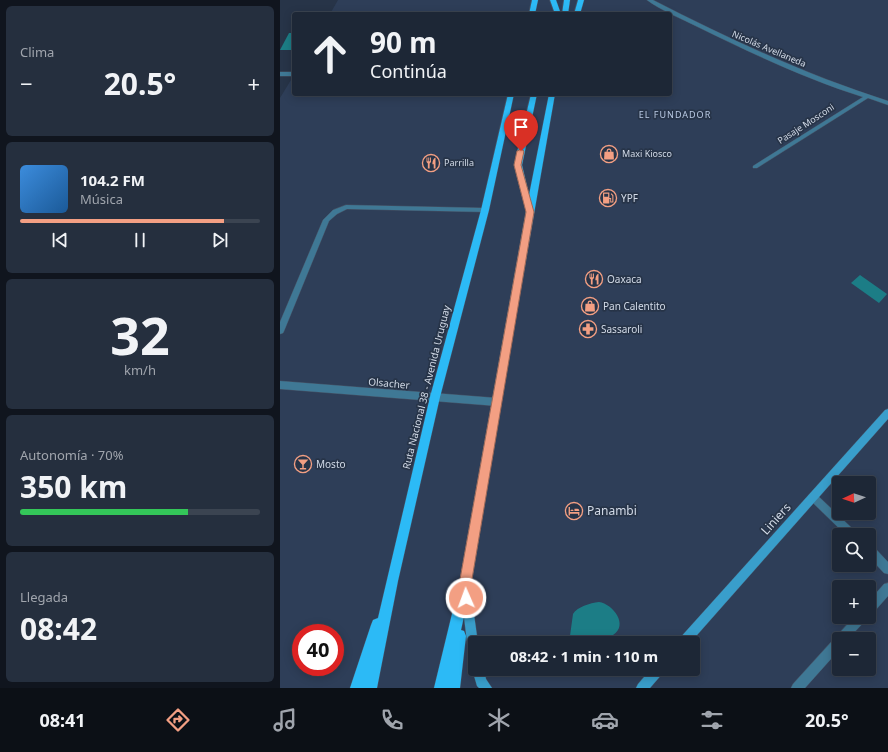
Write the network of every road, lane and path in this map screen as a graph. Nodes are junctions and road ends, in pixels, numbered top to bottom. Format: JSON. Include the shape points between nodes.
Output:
{"nodes":[{"id":1,"x":535,"y":0,"type":"edge"},
{"id":2,"x":552,"y":0,"type":"edge"},
{"id":3,"x":567,"y":0,"type":"edge"},
{"id":4,"x":581,"y":0,"type":"edge"},
{"id":5,"x":649,"y":0,"type":"edge"},
{"id":6,"x":532,"y":12,"type":"edge"},
{"id":7,"x":557,"y":12,"type":"edge"},
{"id":8,"x":565,"y":12,"type":"edge"},
{"id":9,"x":578,"y":12,"type":"edge"},
{"id":10,"x":280,"y":74,"type":"edge"},
{"id":11,"x":292,"y":74,"type":"edge"},
{"id":12,"x":511,"y":96,"type":"edge"},
{"id":13,"x":534,"y":96,"type":"edge"},
{"id":14,"x":552,"y":96,"type":"edge"},
{"id":15,"x":866,"y":97,"type":"junction"},
{"id":16,"x":888,"y":103,"type":"edge"},
{"id":17,"x":756,"y":167,"type":"dead end"},
{"id":18,"x":485,"y":210,"type":"junction"},
{"id":19,"x":530,"y":212,"type":"junction"},
{"id":20,"x":280,"y":331,"type":"edge"},
{"id":21,"x":280,"y":385,"type":"edge"},
{"id":22,"x":435,"y":397,"type":"junction"},
{"id":23,"x":497,"y":402,"type":"junction"},
{"id":24,"x":888,"y":413,"type":"edge"},
{"id":25,"x":814,"y":497,"type":"junction"},
{"id":26,"x":846,"y":528,"type":"edge"},
{"id":27,"x":876,"y":557,"type":"edge"},
{"id":28,"x":888,"y":569,"type":"edge"},
{"id":29,"x":392,"y":581,"type":"junction"},
{"id":30,"x":465,"y":585,"type":"junction"},
{"id":31,"x":888,"y":588,"type":"edge"},
{"id":32,"x":876,"y":601,"type":"edge"},
{"id":33,"x":855,"y":624,"type":"edge"},
{"id":34,"x":847,"y":632,"type":"edge"},
{"id":35,"x":472,"y":636,"type":"edge"},
{"id":36,"x":689,"y":636,"type":"edge"},
{"id":37,"x":832,"y":650,"type":"edge"},
{"id":38,"x":480,"y":676,"type":"edge"},
{"id":39,"x":653,"y":676,"type":"edge"},
{"id":40,"x":357,"y":688,"type":"edge"},
{"id":41,"x":370,"y":688,"type":"edge"},
{"id":42,"x":441,"y":688,"type":"edge"},
{"id":43,"x":453,"y":688,"type":"edge"},
{"id":44,"x":486,"y":688,"type":"edge"},
{"id":45,"x":642,"y":688,"type":"edge"},
{"id":46,"x":797,"y":688,"type":"edge"}],
"edges":[{"from":1,"to":6,"type":"main road"},
{"from":2,"to":7,"type":"main road"},
{"from":3,"to":8,"type":"main road"},
{"from":4,"to":9,"type":"main road"},
{"from":5,"to":15,"type":"street","name":"Nicolás Avellaneda","via":[[777,63]]},
{"from":10,"to":11,"type":"street"},
{"from":12,"to":18,"type":"main road","name":"Ruta Nacional 38 - Avenida Uruguay"},
{"from":13,"to":19,"type":"main road","via":[[518,165]]},
{"from":14,"to":19,"type":"main road"},
{"from":15,"to":16,"type":"street","name":"Nicolás Avellaneda"},
{"from":15,"to":17,"type":"street","name":"Pasaje Mosconi"},
{"from":18,"to":20,"type":"street","via":[[346,208],[335,212],[326,220]]},
{"from":18,"to":22,"type":"main road","name":"Ruta Nacional 38 - Avenida Uruguay"},
{"from":19,"to":23,"type":"main road"},
{"from":21,"to":22,"type":"street","name":"Olsacher"},
{"from":22,"to":23,"type":"street","name":"Olsacher"},
{"from":22,"to":29,"type":"main road","name":"Ruta Nacional 38 - Avenida Uruguay"},
{"from":23,"to":30,"type":"main road"},
{"from":24,"to":25,"type":"street","name":"Liniers"},
{"from":25,"to":26,"type":"street"},
{"from":25,"to":36,"type":"street","name":"Liniers"},
{"from":27,"to":28,"type":"street"},
{"from":29,"to":40,"type":"main road"},
{"from":29,"to":41,"type":"main road","name":"Ruta Nacional 38 - Avenida Uruguay"},
{"from":30,"to":35,"type":"street"},
{"from":30,"to":42,"type":"main road"},
{"from":30,"to":43,"type":"main road"},
{"from":31,"to":32,"type":"street"},
{"from":33,"to":34,"type":"street"},
{"from":37,"to":46,"type":"street"},
{"from":38,"to":44,"type":"street"},
{"from":39,"to":45,"type":"street"}]}
